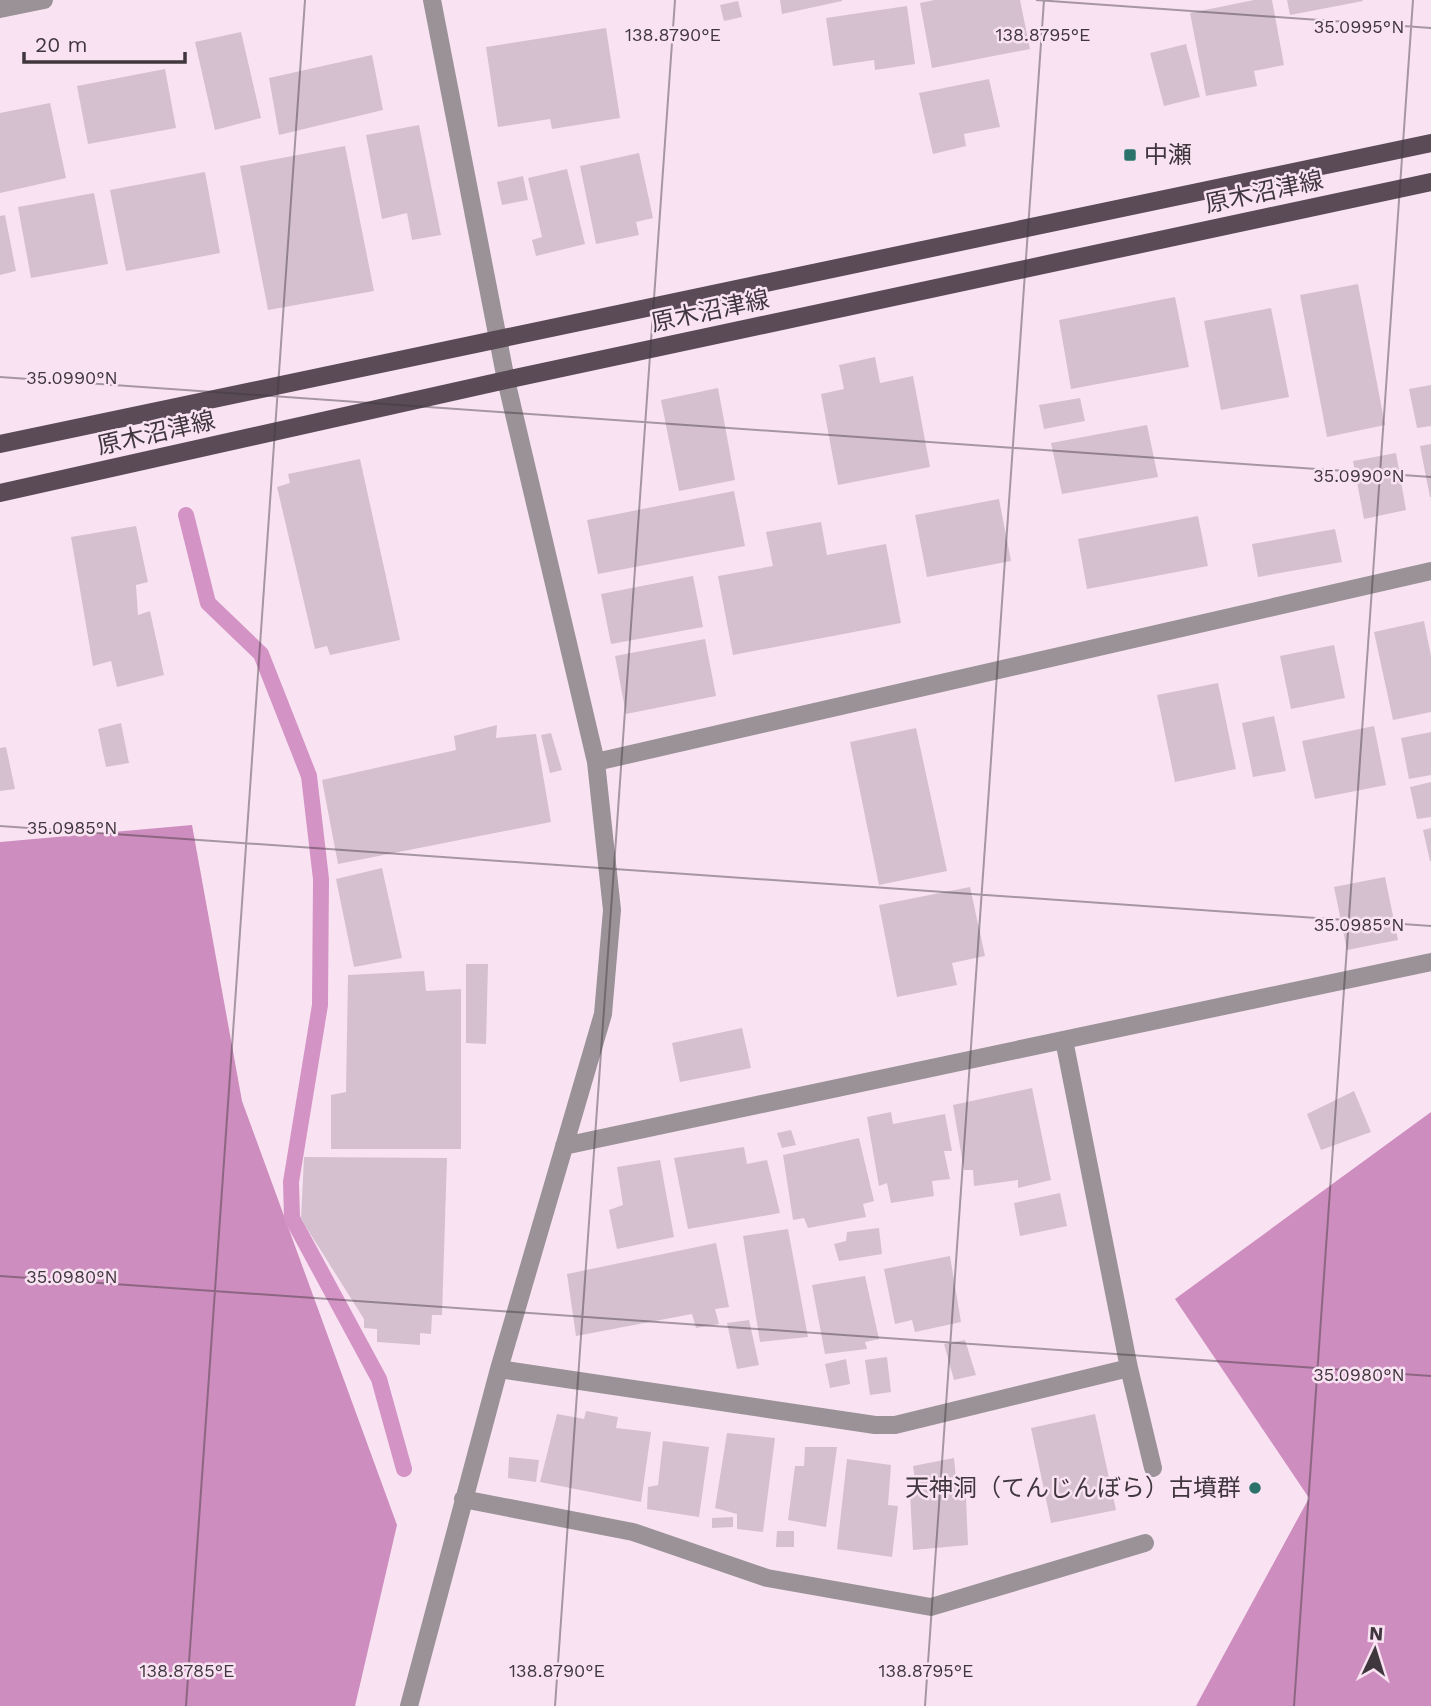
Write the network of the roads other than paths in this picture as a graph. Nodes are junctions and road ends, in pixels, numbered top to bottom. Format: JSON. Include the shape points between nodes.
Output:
{"nodes":[{"id":1,"x":44,"y":0,"type":"edge"},
{"id":2,"x":432,"y":0,"type":"edge"},
{"id":3,"x":0,"y":9,"type":"edge"},
{"id":4,"x":1431,"y":143,"type":"edge"},
{"id":5,"x":1431,"y":182,"type":"edge"},
{"id":6,"x":499,"y":341,"type":"junction"},
{"id":7,"x":506,"y":380,"type":"junction"},
{"id":8,"x":0,"y":444,"type":"edge"},
{"id":9,"x":0,"y":493,"type":"edge"},
{"id":10,"x":1431,"y":572,"type":"edge"},
{"id":11,"x":596,"y":762,"type":"junction"},
{"id":12,"x":1431,"y":962,"type":"edge"},
{"id":13,"x":1064,"y":1040,"type":"junction"},
{"id":14,"x":564,"y":1146,"type":"junction"},
{"id":15,"x":1129,"y":1368,"type":"junction"},
{"id":16,"x":499,"y":1369,"type":"junction"},
{"id":17,"x":1153,"y":1468,"type":"dead end"},
{"id":18,"x":463,"y":1500,"type":"junction"},
{"id":19,"x":1145,"y":1543,"type":"dead end"},
{"id":20,"x":409,"y":1706,"type":"edge"}],
"edges":[{"from":1,"to":3,"type":"street"},
{"from":2,"to":6,"type":"street"},
{"from":4,"to":6,"type":"main road","name":"原木沼津線"},
{"from":5,"to":7,"type":"main road","name":"原木沼津線"},
{"from":6,"to":7,"type":"street"},
{"from":6,"to":8,"type":"main road","name":"原木沼津線"},
{"from":7,"to":9,"type":"main road","name":"原木沼津線"},
{"from":7,"to":11,"type":"street"},
{"from":10,"to":11,"type":"street"},
{"from":11,"to":14,"type":"street","via":[[612,909],[610,936],[603,1014]]},
{"from":12,"to":13,"type":"street"},
{"from":13,"to":14,"type":"street"},
{"from":13,"to":15,"type":"street"},
{"from":14,"to":16,"type":"street"},
{"from":15,"to":16,"type":"street","via":[[875,1425]]},
{"from":15,"to":17,"type":"street"},
{"from":16,"to":18,"type":"street"},
{"from":18,"to":19,"type":"street","via":[[633,1532],[767,1578],[931,1607]]},
{"from":18,"to":20,"type":"street"}]}
